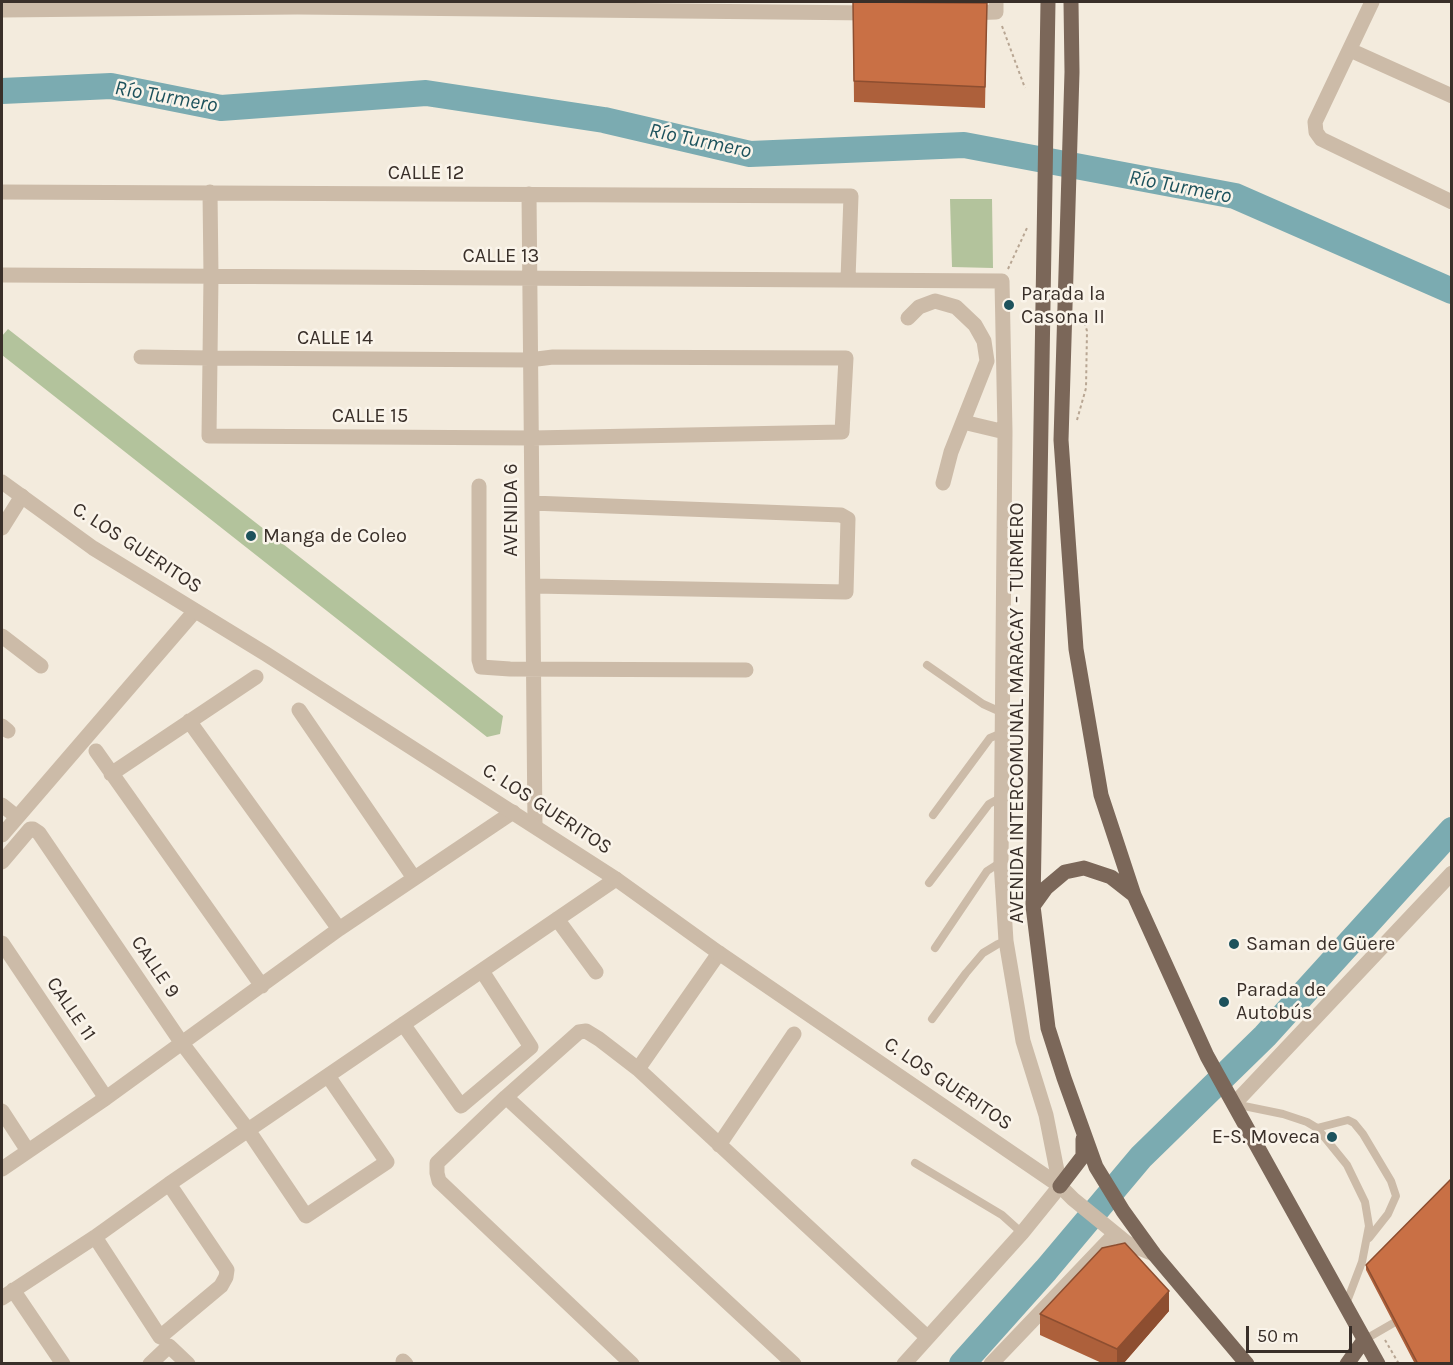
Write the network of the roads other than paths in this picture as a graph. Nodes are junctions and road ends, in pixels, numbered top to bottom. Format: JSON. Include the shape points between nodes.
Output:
{"nodes":[{"id":1,"x":1048,"y":2,"type":"edge"},
{"id":2,"x":1071,"y":2,"type":"edge"},
{"id":3,"x":1372,"y":2,"type":"edge"},
{"id":4,"x":297,"y":4,"type":"edge"},
{"id":5,"x":622,"y":6,"type":"edge"},
{"id":6,"x":996,"y":7,"type":"edge"},
{"id":7,"x":850,"y":8,"type":"edge"},
{"id":8,"x":2,"y":10,"type":"edge"},
{"id":9,"x":950,"y":12,"type":"edge"},
{"id":10,"x":885,"y":13,"type":"edge"},
{"id":11,"x":1350,"y":50,"type":"junction"},
{"id":12,"x":1452,"y":96,"type":"edge"},
{"id":13,"x":2,"y":192,"type":"edge"},
{"id":14,"x":210,"y":192,"type":"junction"},
{"id":15,"x":529,"y":194,"type":"junction"},
{"id":16,"x":1452,"y":202,"type":"edge"},
{"id":17,"x":2,"y":275,"type":"edge"},
{"id":18,"x":211,"y":276,"type":"junction"},
{"id":19,"x":531,"y":277,"type":"junction"},
{"id":20,"x":848,"y":279,"type":"junction"},
{"id":21,"x":908,"y":318,"type":"dead end"},
{"id":22,"x":141,"y":357,"type":"dead end"},
{"id":23,"x":210,"y":358,"type":"junction"},
{"id":24,"x":530,"y":360,"type":"junction"},
{"id":25,"x":963,"y":422,"type":"junction"},
{"id":26,"x":1005,"y":432,"type":"junction"},
{"id":27,"x":532,"y":438,"type":"junction"},
{"id":28,"x":2,"y":482,"type":"edge"},
{"id":29,"x":943,"y":483,"type":"dead end"},
{"id":30,"x":479,"y":486,"type":"dead end"},
{"id":31,"x":22,"y":496,"type":"junction"},
{"id":32,"x":532,"y":503,"type":"junction"},
{"id":33,"x":2,"y":528,"type":"edge"},
{"id":34,"x":533,"y":586,"type":"junction"},
{"id":35,"x":195,"y":610,"type":"junction"},
{"id":36,"x":2,"y":636,"type":"edge"},
{"id":37,"x":927,"y":665,"type":"dead end"},
{"id":38,"x":41,"y":666,"type":"dead end"},
{"id":39,"x":534,"y":669,"type":"junction"},
{"id":40,"x":747,"y":670,"type":"dead end"},
{"id":41,"x":256,"y":677,"type":"dead end"},
{"id":42,"x":298,"y":710,"type":"dead end"},
{"id":43,"x":1003,"y":713,"type":"junction"},
{"id":44,"x":189,"y":721,"type":"junction"},
{"id":45,"x":1002,"y":733,"type":"junction"},
{"id":46,"x":96,"y":752,"type":"dead end"},
{"id":47,"x":111,"y":774,"type":"junction"},
{"id":48,"x":1002,"y":797,"type":"junction"},
{"id":49,"x":2,"y":805,"type":"edge"},
{"id":50,"x":513,"y":812,"type":"junction"},
{"id":51,"x":933,"y":815,"type":"dead end"},
{"id":52,"x":17,"y":817,"type":"junction"},
{"id":53,"x":535,"y":826,"type":"junction"},
{"id":54,"x":2,"y":835,"type":"edge"},
{"id":55,"x":2,"y":862,"type":"edge"},
{"id":56,"x":1001,"y":862,"type":"junction"},
{"id":57,"x":1452,"y":873,"type":"edge"},
{"id":58,"x":414,"y":878,"type":"junction"},
{"id":59,"x":616,"y":879,"type":"junction"},
{"id":60,"x":929,"y":884,"type":"dead end"},
{"id":61,"x":1134,"y":894,"type":"junction"},
{"id":62,"x":1033,"y":906,"type":"junction"},
{"id":63,"x":557,"y":919,"type":"junction"},
{"id":64,"x":339,"y":929,"type":"junction"},
{"id":65,"x":1006,"y":941,"type":"junction"},
{"id":66,"x":2,"y":943,"type":"edge"},
{"id":67,"x":935,"y":948,"type":"dead end"},
{"id":68,"x":719,"y":953,"type":"junction"},
{"id":69,"x":482,"y":971,"type":"junction"},
{"id":70,"x":596,"y":972,"type":"dead end"},
{"id":71,"x":262,"y":986,"type":"junction"},
{"id":72,"x":932,"y":1019,"type":"dead end"},
{"id":73,"x":403,"y":1024,"type":"junction"},
{"id":74,"x":794,"y":1034,"type":"dead end"},
{"id":75,"x":181,"y":1042,"type":"junction"},
{"id":76,"x":638,"y":1069,"type":"junction"},
{"id":77,"x":328,"y":1076,"type":"junction"},
{"id":78,"x":506,"y":1096,"type":"junction"},
{"id":79,"x":106,"y":1098,"type":"junction"},
{"id":80,"x":1234,"y":1104,"type":"junction"},
{"id":81,"x":2,"y":1111,"type":"edge"},
{"id":82,"x":1317,"y":1128,"type":"junction"},
{"id":83,"x":248,"y":1130,"type":"junction"},
{"id":84,"x":1083,"y":1133,"type":"junction"},
{"id":85,"x":719,"y":1145,"type":"junction"},
{"id":86,"x":28,"y":1151,"type":"junction"},
{"id":87,"x":915,"y":1163,"type":"dead end"},
{"id":88,"x":2,"y":1169,"type":"edge"},
{"id":89,"x":169,"y":1184,"type":"junction"},
{"id":90,"x":1060,"y":1186,"type":"junction"},
{"id":91,"x":1111,"y":1230,"type":"junction"},
{"id":92,"x":1022,"y":1233,"type":"junction"},
{"id":93,"x":95,"y":1237,"type":"junction"},
{"id":94,"x":1366,"y":1241,"type":"junction"},
{"id":95,"x":1154,"y":1254,"type":"junction"},
{"id":96,"x":7,"y":1294,"type":"edge"},
{"id":97,"x":1346,"y":1305,"type":"junction"},
{"id":98,"x":1415,"y":1325,"type":"edge"},
{"id":99,"x":927,"y":1337,"type":"junction"},
{"id":100,"x":1364,"y":1340,"type":"junction"},
{"id":101,"x":63,"y":1364,"type":"edge"},
{"id":102,"x":150,"y":1364,"type":"edge"},
{"id":103,"x":188,"y":1364,"type":"edge"},
{"id":104,"x":632,"y":1364,"type":"edge"},
{"id":105,"x":794,"y":1364,"type":"edge"},
{"id":106,"x":904,"y":1364,"type":"edge"},
{"id":107,"x":991,"y":1364,"type":"edge"},
{"id":108,"x":1247,"y":1364,"type":"edge"},
{"id":109,"x":1347,"y":1364,"type":"edge"},
{"id":110,"x":1378,"y":1364,"type":"edge"}],
"edges":[{"from":1,"to":62,"type":"main road","name":"AVENIDA INTERCOMUNAL MARACAY - TURMERO"},
{"from":2,"to":61,"type":"main road","via":[[1061,440],[1076,650],[1101,795]]},
{"from":3,"to":11,"type":"street"},
{"from":4,"to":5,"type":"street"},
{"from":4,"to":8,"type":"street"},
{"from":5,"to":7,"type":"street"},
{"from":6,"to":9,"type":"street"},
{"from":7,"to":10,"type":"street"},
{"from":11,"to":12,"type":"street"},
{"from":11,"to":16,"type":"street","via":[[1315,122],[1316,132],[1322,139]]},
{"from":13,"to":14,"type":"street","name":"CALLE 12"},
{"from":14,"to":15,"type":"street","name":"CALLE 12"},
{"from":14,"to":18,"type":"street"},
{"from":15,"to":19,"type":"street","name":"AVENIDA 6"},
{"from":15,"to":20,"type":"street","name":"CALLE 12","via":[[851,196]]},
{"from":17,"to":18,"type":"street","name":"CALLE 13"},
{"from":18,"to":19,"type":"street","name":"CALLE 13"},
{"from":18,"to":23,"type":"street"},
{"from":19,"to":20,"type":"street","name":"CALLE 13"},
{"from":19,"to":24,"type":"street","name":"AVENIDA 6"},
{"from":20,"to":26,"type":"street","name":"CALLE 13","via":[[1002,281]]},
{"from":21,"to":25,"type":"street","via":[[919,307],[935,302],[956,307],[975,325],[984,341],[987,361]]},
{"from":22,"to":23,"type":"street","name":"CALLE 14"},
{"from":23,"to":24,"type":"street","name":"CALLE 14"},
{"from":23,"to":27,"type":"street","name":"CALLE 15","via":[[209,436]]},
{"from":24,"to":27,"type":"street","name":"AVENIDA 6"},
{"from":24,"to":27,"type":"street","name":"CALLE 14","via":[[846,358],[842,432]]},
{"from":25,"to":26,"type":"street"},
{"from":25,"to":29,"type":"street"},
{"from":26,"to":43,"type":"street"},
{"from":27,"to":32,"type":"street","name":"AVENIDA 6"},
{"from":28,"to":31,"type":"street","name":"C. LOS GUERITOS"},
{"from":30,"to":39,"type":"street","via":[[479,660],[486,668]]},
{"from":31,"to":33,"type":"street"},
{"from":31,"to":35,"type":"street","name":"C. LOS GUERITOS","via":[[93,548]]},
{"from":32,"to":34,"type":"street","name":"AVENIDA 6"},
{"from":32,"to":34,"type":"street","via":[[841,515],[848,519],[846,592]]},
{"from":34,"to":39,"type":"street","name":"AVENIDA 6"},
{"from":35,"to":50,"type":"street","name":"C. LOS GUERITOS"},
{"from":35,"to":52,"type":"street"},
{"from":36,"to":38,"type":"street"},
{"from":37,"to":43,"type":"lane","via":[[983,704]]},
{"from":39,"to":40,"type":"street"},
{"from":39,"to":53,"type":"street","name":"AVENIDA 6"},
{"from":41,"to":44,"type":"street"},
{"from":42,"to":58,"type":"street"},
{"from":43,"to":45,"type":"street"},
{"from":44,"to":47,"type":"street"},
{"from":44,"to":64,"type":"street"},
{"from":45,"to":48,"type":"street"},
{"from":45,"to":51,"type":"lane","via":[[990,738]]},
{"from":46,"to":47,"type":"street"},
{"from":47,"to":71,"type":"street"},
{"from":48,"to":56,"type":"street"},
{"from":48,"to":60,"type":"lane","via":[[989,804]]},
{"from":49,"to":52,"type":"street"},
{"from":50,"to":53,"type":"street","name":"C. LOS GUERITOS"},
{"from":50,"to":58,"type":"street"},
{"from":52,"to":54,"type":"street"},
{"from":53,"to":59,"type":"street","name":"C. LOS GUERITOS"},
{"from":55,"to":75,"type":"street","name":"CALLE 9","via":[[30,830],[39,833]]},
{"from":56,"to":65,"type":"street"},
{"from":56,"to":67,"type":"lane","via":[[987,871]]},
{"from":57,"to":80,"type":"street"},
{"from":58,"to":64,"type":"street"},
{"from":59,"to":63,"type":"street"},
{"from":59,"to":68,"type":"street","name":"C. LOS GUERITOS"},
{"from":61,"to":62,"type":"main road","via":[[1111,877],[1084,868],[1065,872]]},
{"from":61,"to":80,"type":"main road","via":[[1207,1056]]},
{"from":62,"to":84,"type":"main road","name":"AVENIDA INTERCOMUNAL MARACAY - TURMERO","via":[[1048,1028]]},
{"from":63,"to":69,"type":"street"},
{"from":63,"to":70,"type":"street"},
{"from":64,"to":71,"type":"street"},
{"from":65,"to":72,"type":"lane","via":[[983,953]]},
{"from":65,"to":90,"type":"street","via":[[1023,1041],[1046,1115]]},
{"from":66,"to":79,"type":"street","name":"CALLE 11"},
{"from":68,"to":76,"type":"street"},
{"from":68,"to":90,"type":"street","name":"C. LOS GUERITOS"},
{"from":69,"to":73,"type":"street"},
{"from":69,"to":73,"type":"street","via":[[531,1047],[461,1106]]},
{"from":71,"to":75,"type":"street"},
{"from":73,"to":77,"type":"street"},
{"from":74,"to":85,"type":"street"},
{"from":75,"to":79,"type":"street"},
{"from":75,"to":83,"type":"street","name":"CALLE 9"},
{"from":76,"to":78,"type":"street","via":[[593,1035],[579,1032]]},
{"from":76,"to":85,"type":"street"},
{"from":77,"to":83,"type":"street"},
{"from":77,"to":83,"type":"street","name":"CALLE 9","via":[[387,1162],[306,1216]]},
{"from":78,"to":104,"type":"street","via":[[437,1163],[439,1181]]},
{"from":78,"to":105,"type":"street"},
{"from":79,"to":86,"type":"street"},
{"from":80,"to":82,"type":"lane","via":[[1283,1114]]},
{"from":80,"to":97,"type":"main road"},
{"from":81,"to":86,"type":"street"},
{"from":82,"to":94,"type":"lane","via":[[1347,1165],[1365,1202],[1369,1226]]},
{"from":82,"to":94,"type":"lane","via":[[1348,1120],[1354,1124],[1391,1181],[1396,1196],[1388,1214]]},
{"from":83,"to":89,"type":"street"},
{"from":84,"to":90,"type":"main road","via":[[1083,1156]]},
{"from":84,"to":95,"type":"main road","name":"AVENIDA INTERCOMUNAL MARACAY - TURMERO","via":[[1096,1167]]},
{"from":85,"to":99,"type":"street"},
{"from":86,"to":88,"type":"street"},
{"from":87,"to":92,"type":"lane","via":[[1002,1215]]},
{"from":89,"to":93,"type":"street"},
{"from":89,"to":93,"type":"street","via":[[227,1270],[221,1286],[160,1337]]},
{"from":90,"to":91,"type":"street","name":"C. LOS GUERITOS"},
{"from":90,"to":92,"type":"street"},
{"from":91,"to":95,"type":"street","name":"C. LOS GUERITOS","via":[[1128,1243]]},
{"from":91,"to":107,"type":"street"},
{"from":92,"to":99,"type":"street"},
{"from":93,"to":96,"type":"street"},
{"from":94,"to":97,"type":"lane"},
{"from":95,"to":108,"type":"main road","name":"AVENIDA INTERCOMUNAL MARACAY - TURMERO","via":[[1162,1270]]},
{"from":96,"to":101,"type":"street"},
{"from":97,"to":100,"type":"main road"},
{"from":98,"to":100,"type":"lane","via":[[1397,1321]]},
{"from":99,"to":106,"type":"street"},
{"from":100,"to":109,"type":"main road"},
{"from":100,"to":110,"type":"main road"},
{"from":102,"to":103,"type":"street","via":[[169,1346]]}]}
